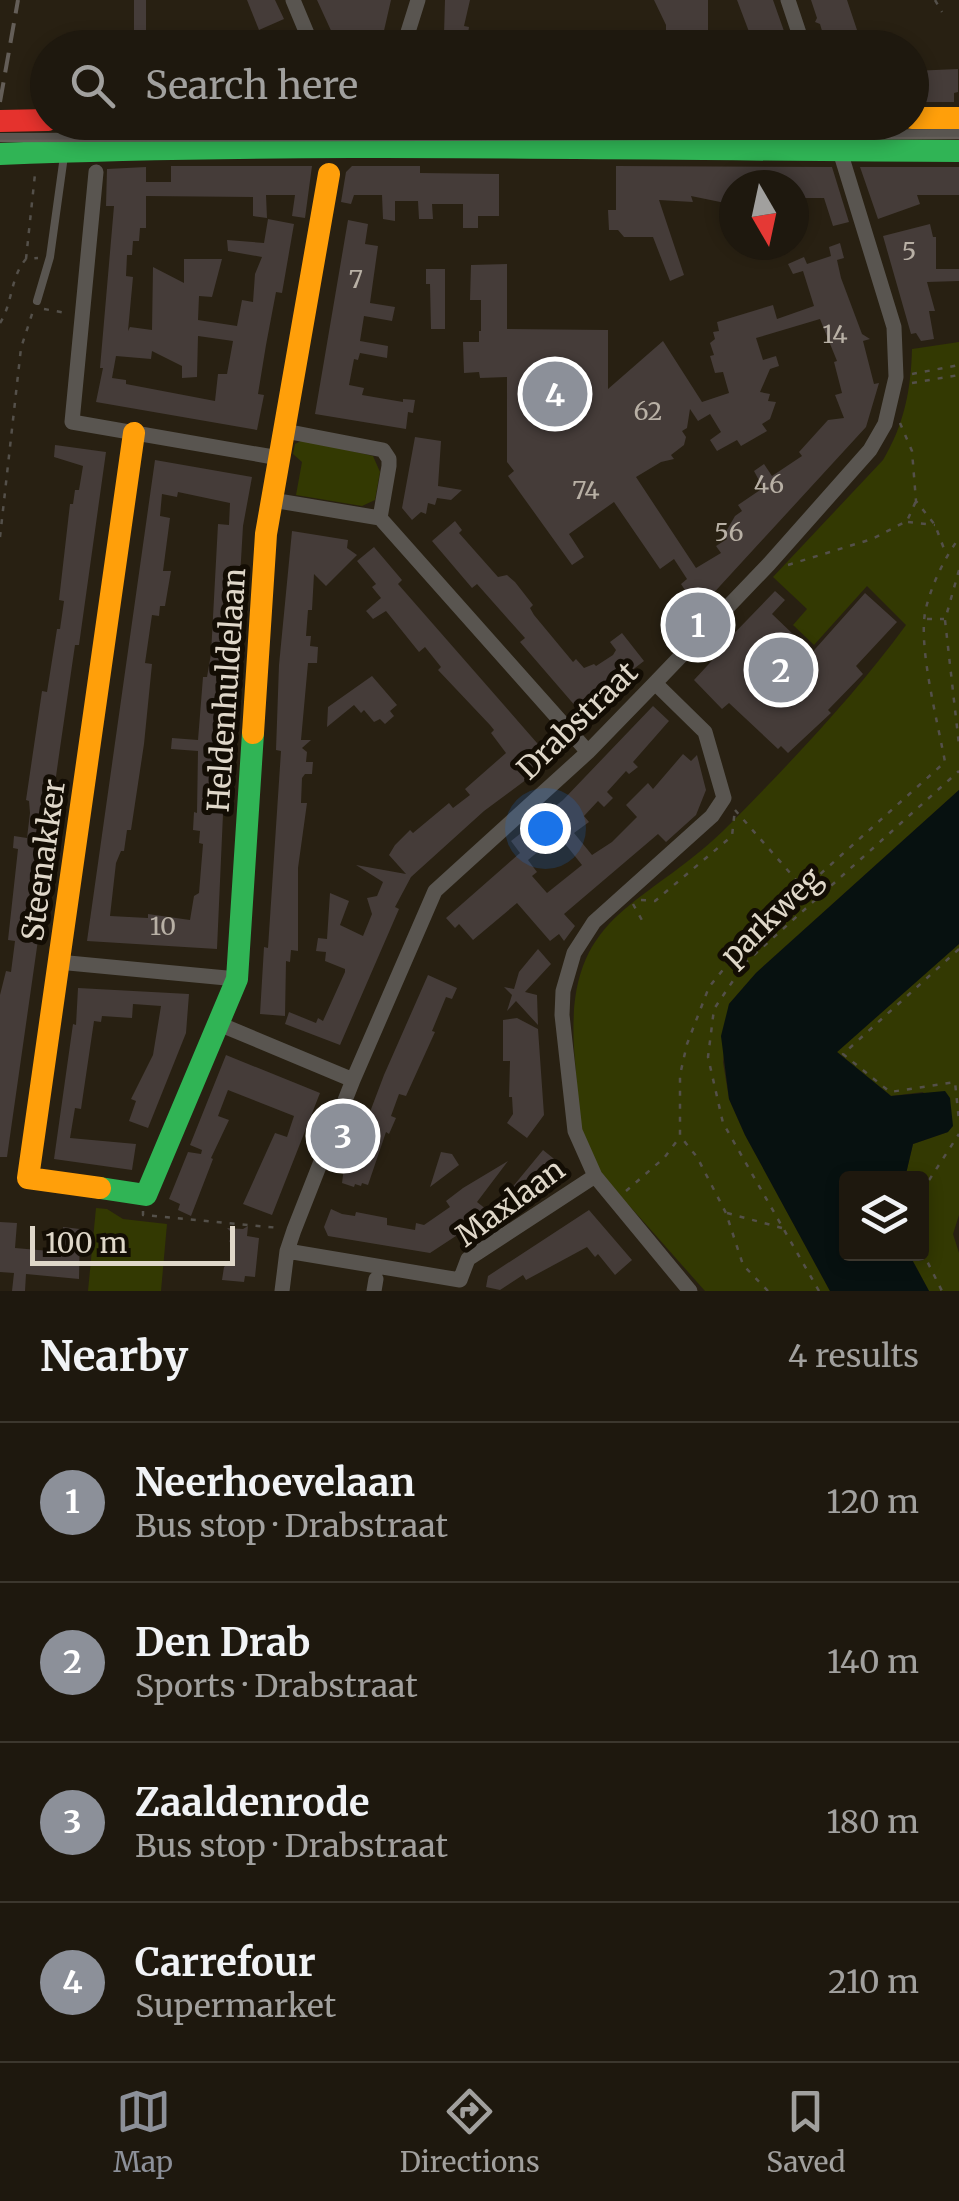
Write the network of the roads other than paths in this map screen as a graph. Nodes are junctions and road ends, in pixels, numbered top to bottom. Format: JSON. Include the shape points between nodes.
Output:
{"nodes":[{"id":1,"x":293,"y":0,"type":"edge"},
{"id":2,"x":418,"y":0,"type":"edge"},
{"id":3,"x":788,"y":0,"type":"edge"},
{"id":4,"x":306,"y":30,"type":"edge"},
{"id":5,"x":409,"y":30,"type":"edge"},
{"id":6,"x":798,"y":30,"type":"edge"},
{"id":7,"x":929,"y":118,"type":"edge"},
{"id":8,"x":959,"y":118,"type":"edge"},
{"id":9,"x":0,"y":121,"type":"edge"},
{"id":10,"x":929,"y":134,"type":"edge"},
{"id":11,"x":959,"y":134,"type":"edge"},
{"id":12,"x":0,"y":138,"type":"edge"},
{"id":13,"x":189,"y":140,"type":"edge"},
{"id":14,"x":630,"y":140,"type":"edge"},
{"id":15,"x":837,"y":140,"type":"edge"},
{"id":16,"x":869,"y":140,"type":"edge"},
{"id":17,"x":27,"y":141,"type":"edge"},
{"id":18,"x":65,"y":151,"type":"junction"},
{"id":19,"x":959,"y":151,"type":"edge"},
{"id":20,"x":96,"y":172,"type":"dead end"},
{"id":21,"x":328,"y":174,"type":"dead end"},
{"id":22,"x":37,"y":300,"type":"dead end"},
{"id":23,"x":284,"y":430,"type":"junction"},
{"id":24,"x":134,"y":433,"type":"junction"},
{"id":25,"x":280,"y":458,"type":"junction"},
{"id":26,"x":272,"y":500,"type":"junction"},
{"id":27,"x":380,"y":518,"type":"junction"},
{"id":28,"x":655,"y":683,"type":"junction"},
{"id":29,"x":588,"y":752,"type":"junction"},
{"id":30,"x":58,"y":962,"type":"junction"},
{"id":31,"x":237,"y":979,"type":"junction"},
{"id":32,"x":219,"y":1024,"type":"junction"},
{"id":33,"x":353,"y":1080,"type":"junction"},
{"id":34,"x":595,"y":1176,"type":"junction"},
{"id":35,"x":146,"y":1195,"type":"joint"},
{"id":36,"x":287,"y":1251,"type":"junction"},
{"id":37,"x":461,"y":1285,"type":"edge"},
{"id":38,"x":282,"y":1291,"type":"edge"},
{"id":39,"x":690,"y":1291,"type":"edge"}],
"edges":[{"from":1,"to":4,"type":"street"},
{"from":2,"to":5,"type":"street"},
{"from":3,"to":6,"type":"street"},
{"from":7,"to":8,"type":"street"},
{"from":9,"to":17,"type":"street"},
{"from":10,"to":11,"type":"lane"},
{"from":12,"to":17,"type":"lane"},
{"from":13,"to":17,"type":"lane"},
{"from":14,"to":18,"type":"street"},
{"from":15,"to":28,"type":"street","name":"Drabstraat","via":[[894,327],[896,378],[885,424],[806,523]]},
{"from":16,"to":19,"type":"street"},
{"from":17,"to":18,"type":"street"},
{"from":18,"to":22,"type":"lane"},
{"from":20,"to":24,"type":"street","via":[[72,422]]},
{"from":21,"to":23,"type":"street","name":"Heldenhuldelaan"},
{"from":23,"to":25,"type":"street","name":"Heldenhuldelaan"},
{"from":23,"to":27,"type":"street","via":[[383,450],[389,466]]},
{"from":24,"to":25,"type":"street"},
{"from":24,"to":30,"type":"street","name":"Steenakker"},
{"from":25,"to":26,"type":"street","name":"Heldenhuldelaan"},
{"from":26,"to":27,"type":"street"},
{"from":26,"to":31,"type":"street","name":"Heldenhuldelaan"},
{"from":27,"to":29,"type":"street"},
{"from":28,"to":29,"type":"street","name":"Drabstraat"},
{"from":28,"to":34,"type":"street","via":[[706,732],[724,798],[594,922],[567,970],[562,1015],[573,1118]]},
{"from":29,"to":33,"type":"street","name":"Drabstraat","via":[[435,890]]},
{"from":30,"to":31,"type":"street"},
{"from":30,"to":35,"type":"street","name":"Steenakker","via":[[28,1178]]},
{"from":31,"to":32,"type":"street","name":"Heldenhuldelaan"},
{"from":32,"to":33,"type":"street"},
{"from":32,"to":35,"type":"street","name":"Heldenhuldelaan"},
{"from":33,"to":36,"type":"street","name":"Drabstraat"},
{"from":34,"to":37,"type":"street","name":"Maxlaan","via":[[468,1259]]},
{"from":34,"to":39,"type":"street"},
{"from":36,"to":37,"type":"street","name":"Maxlaan"},
{"from":36,"to":38,"type":"street","name":"Drabstraat"}]}
